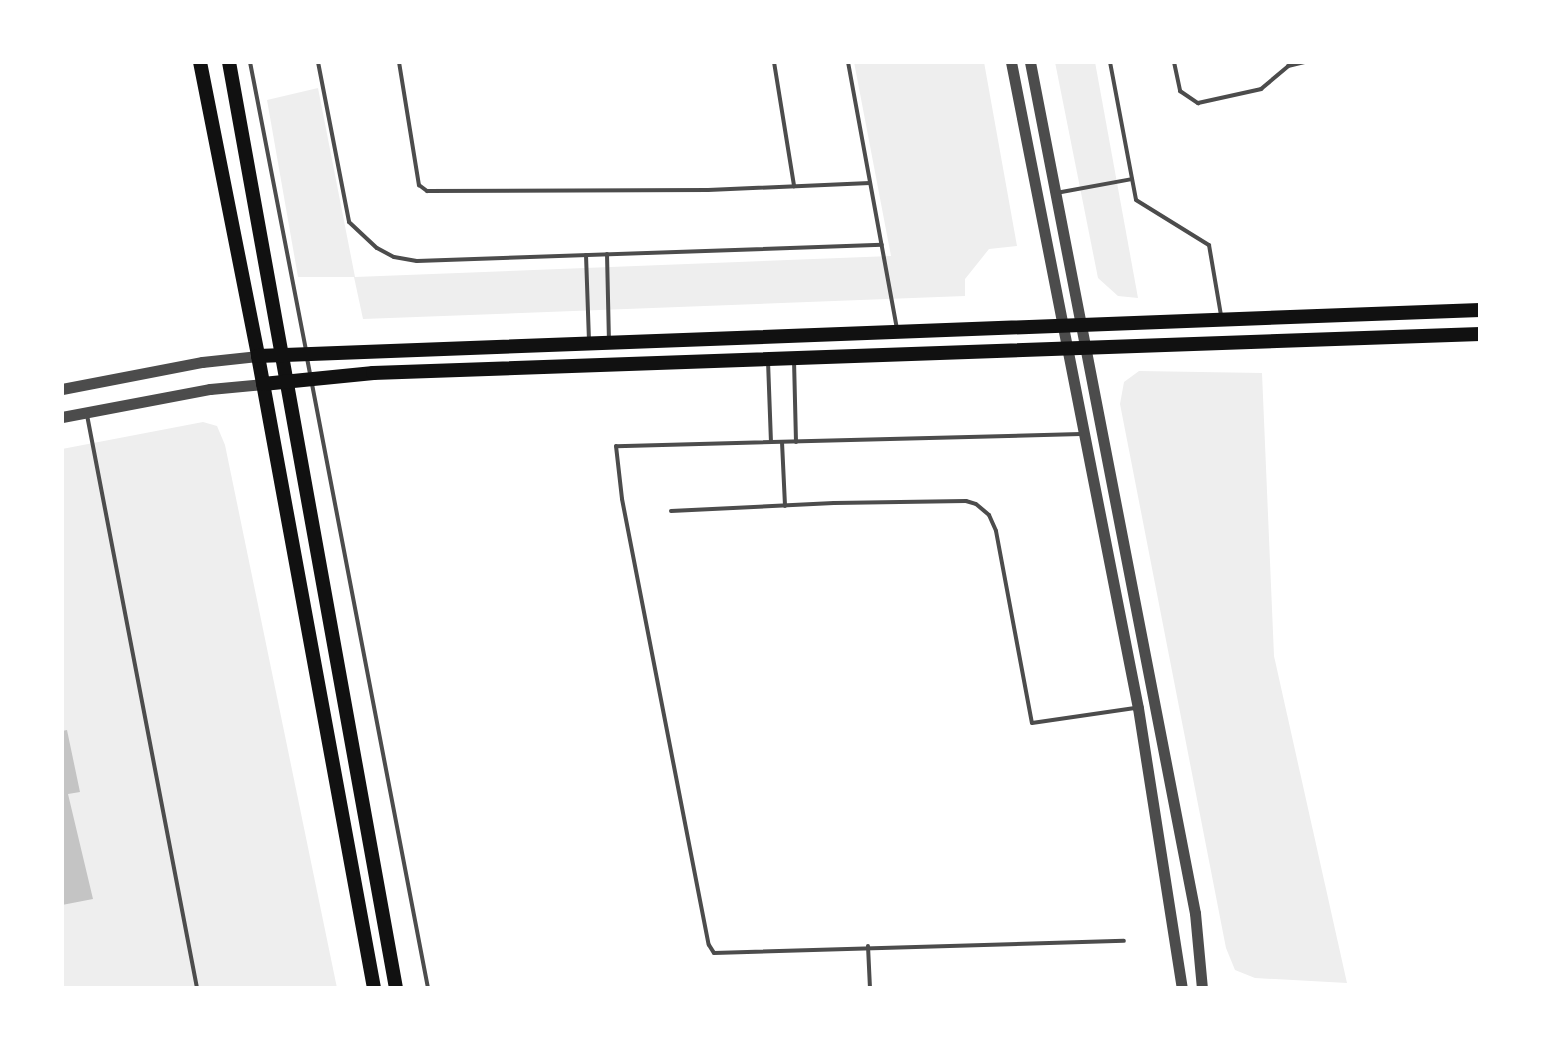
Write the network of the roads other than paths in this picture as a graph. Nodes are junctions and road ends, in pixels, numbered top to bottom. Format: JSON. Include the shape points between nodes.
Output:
{"nodes":[{"id":1,"x":200,"y":62,"type":"edge"},
{"id":2,"x":229,"y":62,"type":"edge"},
{"id":3,"x":250,"y":62,"type":"edge"},
{"id":4,"x":318,"y":62,"type":"edge"},
{"id":5,"x":399,"y":62,"type":"edge"},
{"id":6,"x":774,"y":62,"type":"edge"},
{"id":7,"x":848,"y":62,"type":"edge"},
{"id":8,"x":1011,"y":62,"type":"edge"},
{"id":9,"x":1030,"y":62,"type":"edge"},
{"id":10,"x":1110,"y":62,"type":"edge"},
{"id":11,"x":1174,"y":62,"type":"edge"},
{"id":12,"x":1305,"y":62,"type":"edge"},
{"id":13,"x":1132,"y":179,"type":"junction"},
{"id":14,"x":870,"y":183,"type":"junction"},
{"id":15,"x":794,"y":186,"type":"junction"},
{"id":16,"x":1055,"y":193,"type":"junction"},
{"id":17,"x":882,"y":245,"type":"junction"},
{"id":18,"x":607,"y":254,"type":"junction"},
{"id":19,"x":586,"y":255,"type":"junction"},
{"id":20,"x":1480,"y":310,"type":"edge"},
{"id":21,"x":1221,"y":319,"type":"junction"},
{"id":22,"x":1062,"y":324,"type":"junction"},
{"id":23,"x":1080,"y":324,"type":"junction"},
{"id":24,"x":898,"y":330,"type":"junction"},
{"id":25,"x":1480,"y":334,"type":"edge"},
{"id":26,"x":589,"y":341,"type":"junction"},
{"id":27,"x":609,"y":341,"type":"junction"},
{"id":28,"x":1084,"y":346,"type":"junction"},
{"id":29,"x":1066,"y":347,"type":"junction"},
{"id":30,"x":306,"y":352,"type":"junction"},
{"id":31,"x":281,"y":354,"type":"junction"},
{"id":32,"x":258,"y":356,"type":"junction"},
{"id":33,"x":794,"y":357,"type":"junction"},
{"id":34,"x":768,"y":358,"type":"junction"},
{"id":35,"x":311,"y":378,"type":"junction"},
{"id":36,"x":286,"y":381,"type":"junction"},
{"id":37,"x":263,"y":384,"type":"junction"},
{"id":38,"x":62,"y":389,"type":"edge"},
{"id":39,"x":86,"y":413,"type":"junction"},
{"id":40,"x":62,"y":417,"type":"edge"},
{"id":41,"x":1084,"y":434,"type":"junction"},
{"id":42,"x":771,"y":442,"type":"junction"},
{"id":43,"x":782,"y":442,"type":"junction"},
{"id":44,"x":796,"y":442,"type":"junction"},
{"id":45,"x":785,"y":506,"type":"junction"},
{"id":46,"x":671,"y":511,"type":"dead end"},
{"id":47,"x":1138,"y":708,"type":"junction"},
{"id":48,"x":1124,"y":941,"type":"dead end"},
{"id":49,"x":868,"y":946,"type":"junction"},
{"id":50,"x":197,"y":988,"type":"edge"},
{"id":51,"x":374,"y":988,"type":"edge"},
{"id":52,"x":396,"y":988,"type":"edge"},
{"id":53,"x":428,"y":988,"type":"edge"},
{"id":54,"x":870,"y":988,"type":"edge"},
{"id":55,"x":1182,"y":988,"type":"edge"},
{"id":56,"x":1202,"y":988,"type":"edge"}],
"edges":[{"from":1,"to":32,"type":"main road"},
{"from":2,"to":31,"type":"main road"},
{"from":3,"to":30,"type":"lane"},
{"from":4,"to":19,"type":"lane","via":[[349,222],[377,248],[417,261]]},
{"from":5,"to":15,"type":"lane","via":[[419,185],[427,191]]},
{"from":6,"to":15,"type":"lane"},
{"from":7,"to":14,"type":"lane"},
{"from":8,"to":22,"type":"street"},
{"from":9,"to":16,"type":"street"},
{"from":10,"to":13,"type":"lane"},
{"from":11,"to":12,"type":"lane","via":[[1180,91],[1198,103],[1261,89],[1288,66]]},
{"from":13,"to":16,"type":"lane"},
{"from":13,"to":21,"type":"lane","via":[[1136,200],[1209,245]]},
{"from":14,"to":15,"type":"lane"},
{"from":14,"to":17,"type":"lane"},
{"from":16,"to":23,"type":"street"},
{"from":17,"to":18,"type":"lane"},
{"from":17,"to":24,"type":"lane"},
{"from":18,"to":19,"type":"lane"},
{"from":18,"to":27,"type":"lane"},
{"from":19,"to":26,"type":"lane"},
{"from":20,"to":21,"type":"main road"},
{"from":21,"to":23,"type":"main road"},
{"from":22,"to":23,"type":"main road"},
{"from":22,"to":24,"type":"main road"},
{"from":22,"to":29,"type":"street"},
{"from":23,"to":28,"type":"street"},
{"from":24,"to":27,"type":"main road"},
{"from":25,"to":28,"type":"main road"},
{"from":26,"to":27,"type":"main road"},
{"from":26,"to":30,"type":"main road"},
{"from":28,"to":29,"type":"main road"},
{"from":28,"to":56,"type":"street","via":[[1195,913]]},
{"from":29,"to":33,"type":"main road"},
{"from":29,"to":41,"type":"street"},
{"from":30,"to":31,"type":"main road"},
{"from":30,"to":35,"type":"lane"},
{"from":31,"to":32,"type":"main road"},
{"from":31,"to":36,"type":"main road"},
{"from":32,"to":37,"type":"main road"},
{"from":32,"to":38,"type":"street"},
{"from":33,"to":34,"type":"main road"},
{"from":33,"to":44,"type":"lane"},
{"from":34,"to":35,"type":"main road"},
{"from":34,"to":42,"type":"lane"},
{"from":35,"to":36,"type":"main road"},
{"from":35,"to":53,"type":"lane"},
{"from":36,"to":37,"type":"main road"},
{"from":36,"to":52,"type":"main road"},
{"from":37,"to":39,"type":"street"},
{"from":37,"to":51,"type":"main road"},
{"from":39,"to":40,"type":"street"},
{"from":39,"to":50,"type":"lane"},
{"from":41,"to":44,"type":"lane"},
{"from":41,"to":47,"type":"street"},
{"from":42,"to":43,"type":"lane"},
{"from":42,"to":49,"type":"lane","via":[[616,446],[627,528],[709,945],[714,953],[738,955]]},
{"from":43,"to":44,"type":"lane"},
{"from":43,"to":45,"type":"lane"},
{"from":45,"to":46,"type":"lane"},
{"from":45,"to":47,"type":"lane","via":[[976,504],[996,531],[1032,723]]},
{"from":47,"to":55,"type":"street"},
{"from":48,"to":49,"type":"lane"},
{"from":49,"to":54,"type":"lane"}]}
